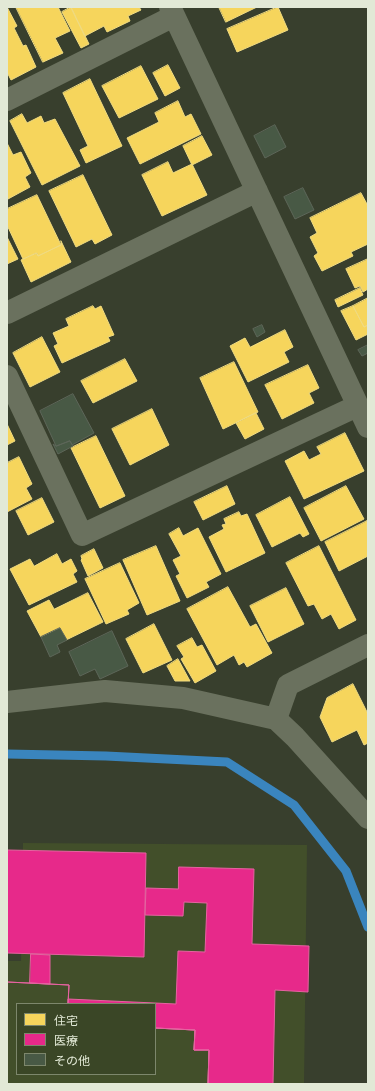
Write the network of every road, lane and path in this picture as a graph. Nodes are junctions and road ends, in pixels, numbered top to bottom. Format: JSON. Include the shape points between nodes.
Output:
{"nodes":[{"id":1,"x":172,"y":12,"type":"edge"},
{"id":2,"x":7,"y":100,"type":"edge"},
{"id":3,"x":257,"y":190,"type":"junction"},
{"id":4,"x":7,"y":313,"type":"edge"},
{"id":5,"x":7,"y":376,"type":"edge"},
{"id":6,"x":357,"y":406,"type":"junction"},
{"id":7,"x":368,"y":427,"type":"edge"},
{"id":8,"x":368,"y":645,"type":"edge"},
{"id":9,"x":7,"y":702,"type":"edge"},
{"id":10,"x":276,"y":719,"type":"junction"},
{"id":11,"x":368,"y":818,"type":"edge"}],
"edges":[{"from":1,"to":2,"type":"street"},
{"from":1,"to":3,"type":"street"},
{"from":3,"to":4,"type":"street"},
{"from":3,"to":6,"type":"street"},
{"from":5,"to":6,"type":"street","via":[[82,535]]},
{"from":6,"to":7,"type":"street"},
{"from":8,"to":10,"type":"street","via":[[288,685]]},
{"from":9,"to":10,"type":"street","via":[[105,691],[183,698]]},
{"from":10,"to":11,"type":"street"}]}
